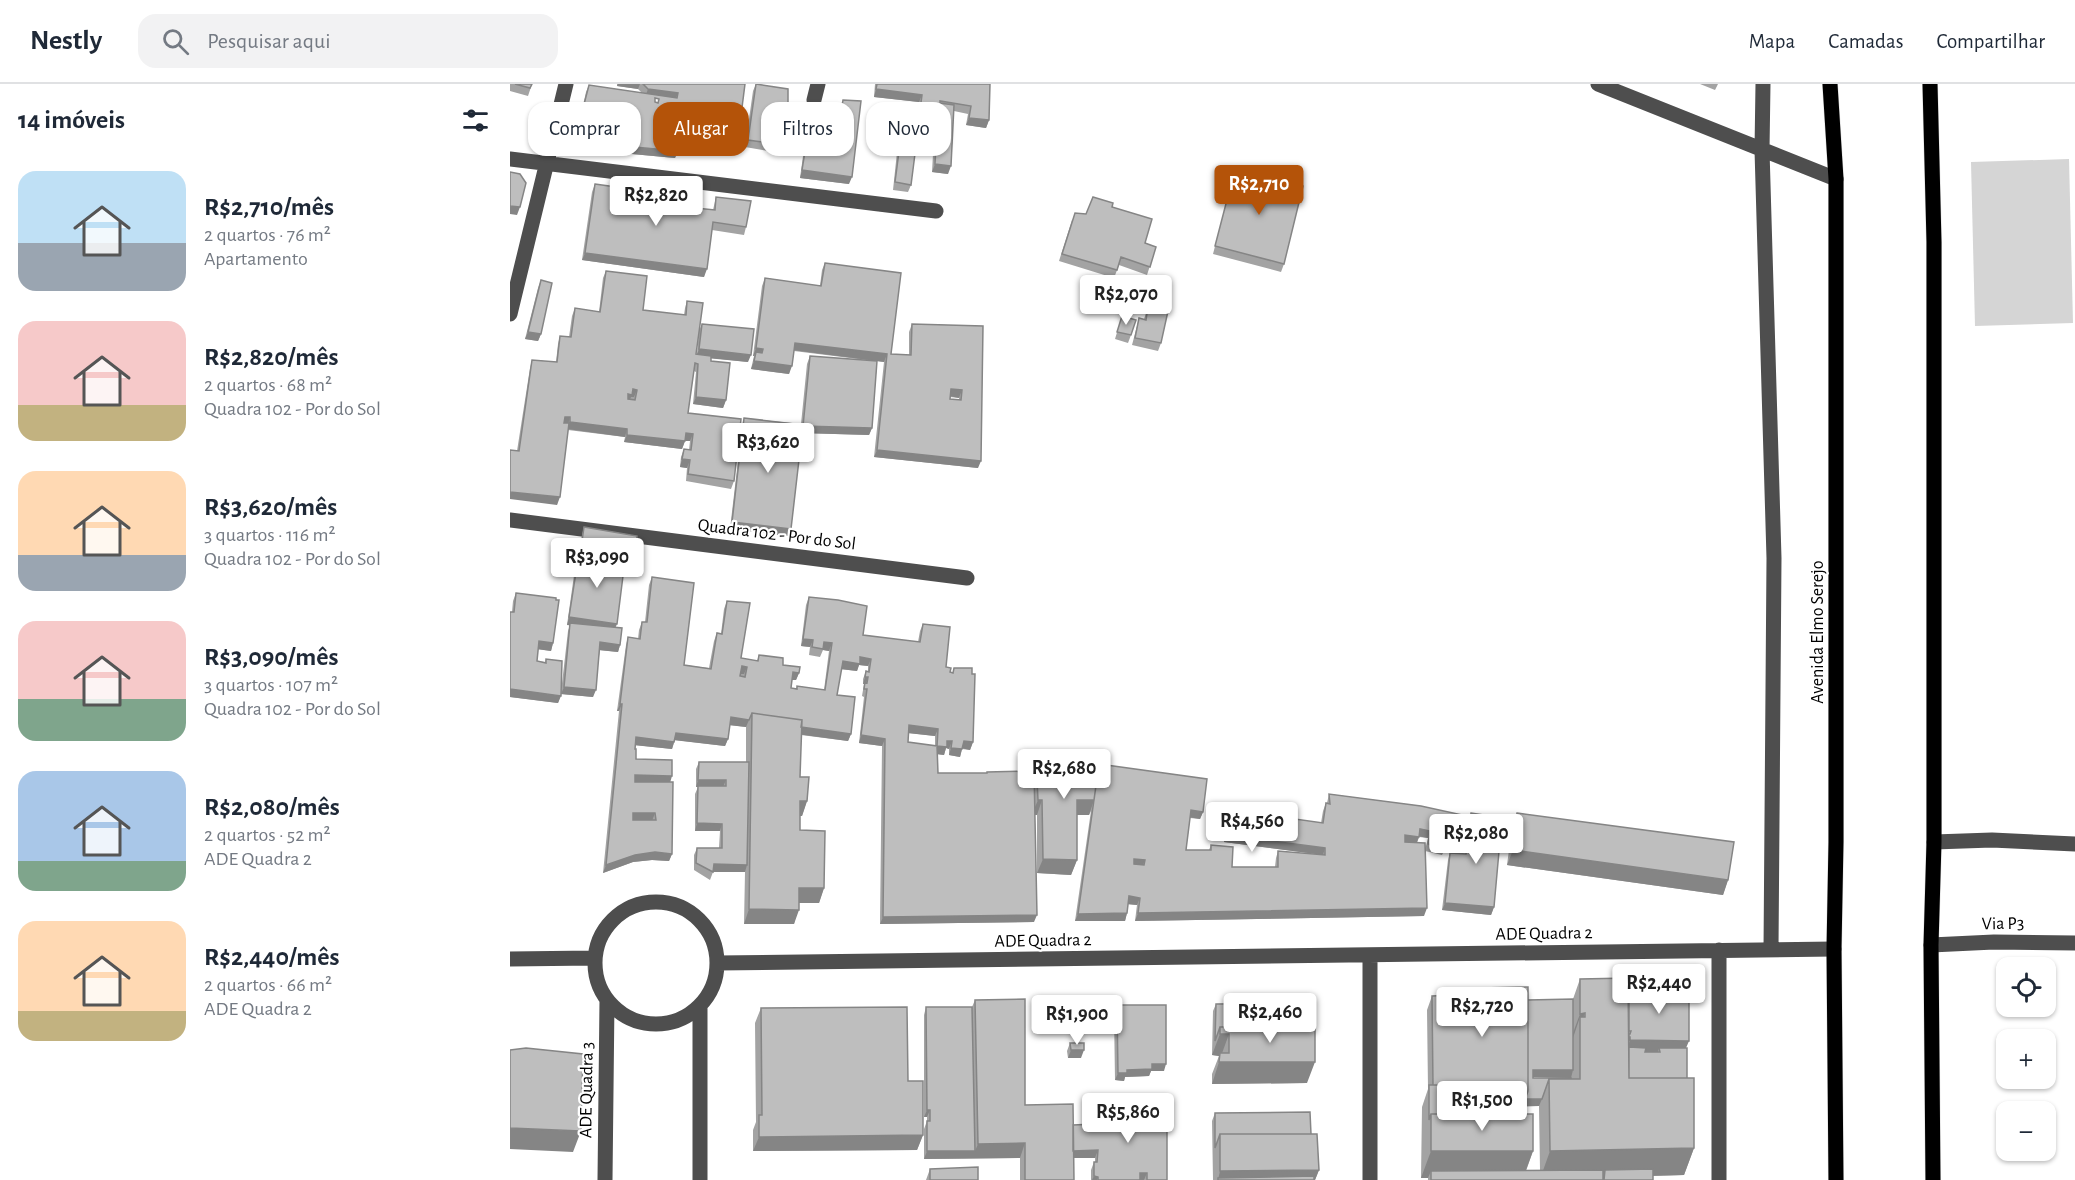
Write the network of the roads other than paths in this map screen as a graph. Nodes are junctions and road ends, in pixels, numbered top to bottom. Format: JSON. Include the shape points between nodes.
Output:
{"nodes":[{"id":1,"x":566,"y":84,"type":"edge"},
{"id":2,"x":818,"y":84,"type":"edge"},
{"id":3,"x":1598,"y":84,"type":"edge"},
{"id":4,"x":1763,"y":84,"type":"edge"},
{"id":5,"x":1830,"y":84,"type":"edge"},
{"id":6,"x":1930,"y":84,"type":"edge"},
{"id":7,"x":813,"y":100,"type":"dead end"},
{"id":8,"x":1762,"y":150,"type":"junction"},
{"id":9,"x":510,"y":159,"type":"edge"},
{"id":10,"x":546,"y":165,"type":"junction"},
{"id":11,"x":1836,"y":179,"type":"junction"},
{"id":12,"x":936,"y":211,"type":"dead end"},
{"id":13,"x":510,"y":314,"type":"edge"},
{"id":14,"x":510,"y":520,"type":"edge"},
{"id":15,"x":967,"y":578,"type":"dead end"},
{"id":16,"x":1934,"y":842,"type":"junction"},
{"id":17,"x":2075,"y":844,"type":"edge"},
{"id":18,"x":2075,"y":943,"type":"edge"},
{"id":19,"x":1931,"y":945,"type":"junction"},
{"id":20,"x":1834,"y":949,"type":"junction"},
{"id":21,"x":1719,"y":950,"type":"junction"},
{"id":22,"x":1772,"y":950,"type":"junction"},
{"id":23,"x":1370,"y":956,"type":"junction"},
{"id":24,"x":594,"y":958,"type":"junction"},
{"id":25,"x":510,"y":959,"type":"edge"},
{"id":26,"x":717,"y":963,"type":"junction"},
{"id":27,"x":607,"y":1000,"type":"junction"},
{"id":28,"x":700,"y":1005,"type":"junction"},
{"id":29,"x":605,"y":1180,"type":"edge"},
{"id":30,"x":700,"y":1180,"type":"edge"},
{"id":31,"x":1370,"y":1180,"type":"edge"},
{"id":32,"x":1719,"y":1180,"type":"edge"},
{"id":33,"x":1836,"y":1180,"type":"edge"},
{"id":34,"x":1933,"y":1180,"type":"edge"}],
"edges":[{"from":1,"to":10,"type":"street"},
{"from":2,"to":7,"type":"street"},
{"from":3,"to":8,"type":"street"},
{"from":4,"to":8,"type":"street"},
{"from":5,"to":11,"type":"main road","name":"Avenida Elmo Serejo"},
{"from":6,"to":16,"type":"main road","via":[[1934,242]]},
{"from":8,"to":11,"type":"street"},
{"from":8,"to":22,"type":"street","via":[[1774,558]]},
{"from":9,"to":10,"type":"street"},
{"from":10,"to":12,"type":"street"},
{"from":10,"to":13,"type":"street"},
{"from":11,"to":20,"type":"main road","name":"Avenida Elmo Serejo"},
{"from":14,"to":15,"type":"street","name":"Quadra 102 - Por do Sol"},
{"from":16,"to":17,"type":"street"},
{"from":16,"to":19,"type":"main road"},
{"from":18,"to":19,"type":"street","name":"Via P3"},
{"from":19,"to":34,"type":"main road"},
{"from":20,"to":22,"type":"street","name":"ADE Quadra 2"},
{"from":20,"to":33,"type":"main road","name":"Avenida Elmo Serejo"},
{"from":21,"to":22,"type":"street","name":"ADE Quadra 2"},
{"from":21,"to":23,"type":"street","name":"ADE Quadra 2"},
{"from":21,"to":32,"type":"street"},
{"from":23,"to":26,"type":"street","name":"ADE Quadra 2"},
{"from":23,"to":31,"type":"street"},
{"from":24,"to":25,"type":"street"},
{"from":24,"to":26,"type":"street","via":[[599,940],[622,911],[658,902],[693,914],[714,944]]},
{"from":24,"to":27,"type":"street","via":[[599,987]]},
{"from":26,"to":28,"type":"street","via":[[713,985]]},
{"from":27,"to":28,"type":"street","via":[[619,1013],[652,1024],[670,1023]]},
{"from":27,"to":29,"type":"street","name":"ADE Quadra 3"},
{"from":28,"to":30,"type":"street"}]}
